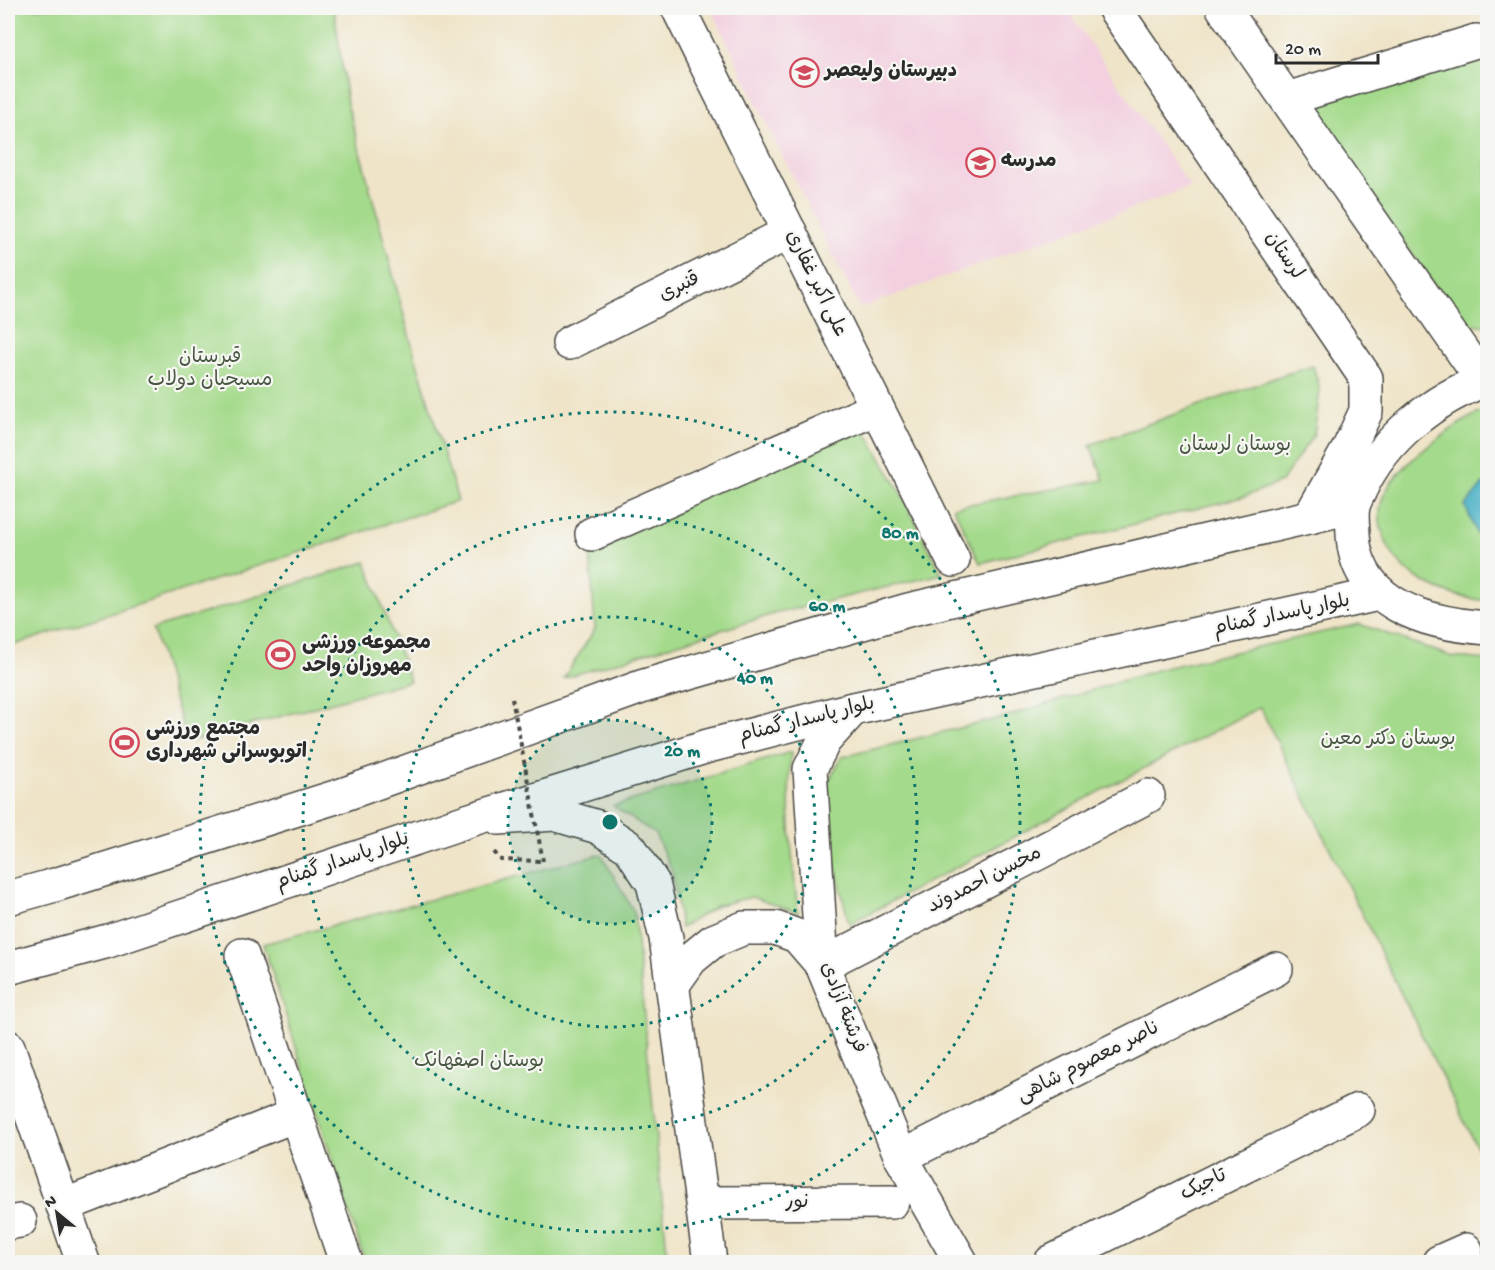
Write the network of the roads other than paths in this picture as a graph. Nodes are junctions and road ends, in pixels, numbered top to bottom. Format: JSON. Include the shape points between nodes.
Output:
{"nodes":[{"id":1,"x":678,"y":8,"type":"edge"},
{"id":2,"x":1114,"y":8,"type":"edge"},
{"id":3,"x":1223,"y":8,"type":"edge"},
{"id":4,"x":1476,"y":41,"type":"dead end"},
{"id":5,"x":1287,"y":99,"type":"junction"},
{"id":6,"x":790,"y":232,"type":"junction"},
{"id":7,"x":569,"y":343,"type":"dead end"},
{"id":8,"x":1485,"y":380,"type":"edge"},
{"id":9,"x":877,"y":408,"type":"junction"},
{"id":10,"x":1352,"y":507,"type":"junction"},
{"id":11,"x":1310,"y":517,"type":"junction"},
{"id":12,"x":592,"y":534,"type":"dead end"},
{"id":13,"x":953,"y":560,"type":"dead end"},
{"id":14,"x":1379,"y":594,"type":"junction"},
{"id":15,"x":1488,"y":628,"type":"edge"},
{"id":16,"x":853,"y":709,"type":"junction"},
{"id":17,"x":1148,"y":796,"type":"dead end"},
{"id":18,"x":467,"y":820,"type":"junction"},
{"id":19,"x":8,"y":898,"type":"edge"},
{"id":20,"x":242,"y":955,"type":"dead end"},
{"id":21,"x":822,"y":965,"type":"junction"},
{"id":22,"x":8,"y":968,"type":"edge"},
{"id":23,"x":1276,"y":969,"type":"dead end"},
{"id":24,"x":672,"y":986,"type":"junction"},
{"id":25,"x":8,"y":1047,"type":"edge"},
{"id":26,"x":1358,"y":1110,"type":"dead end"},
{"id":27,"x":296,"y":1115,"type":"junction"},
{"id":28,"x":901,"y":1157,"type":"junction"},
{"id":29,"x":892,"y":1202,"type":"dead end"},
{"id":30,"x":703,"y":1203,"type":"junction"},
{"id":31,"x":63,"y":1206,"type":"junction"},
{"id":32,"x":83,"y":1263,"type":"edge"},
{"id":33,"x":346,"y":1263,"type":"edge"},
{"id":34,"x":710,"y":1263,"type":"edge"},
{"id":35,"x":961,"y":1263,"type":"edge"},
{"id":36,"x":1051,"y":1263,"type":"edge"}],
"edges":[{"from":1,"to":6,"type":"street","name":"علی اکبر غفاری"},
{"from":2,"to":11,"type":"street","name":"لرستان","via":[[1366,378],[1366,411]]},
{"from":3,"to":5,"type":"street"},
{"from":4,"to":5,"type":"street"},
{"from":5,"to":8,"type":"street"},
{"from":6,"to":7,"type":"street","name":"قنبری"},
{"from":6,"to":9,"type":"street","name":"علی اکبر غفاری"},
{"from":8,"to":10,"type":"street","via":[[1426,412],[1398,435],[1378,458]]},
{"from":9,"to":12,"type":"street"},
{"from":9,"to":13,"type":"street","name":"علی اکبر غفاری"},
{"from":10,"to":11,"type":"street"},
{"from":10,"to":14,"type":"street","via":[[1354,549],[1362,573]]},
{"from":11,"to":19,"type":"street","via":[[908,610],[644,686],[342,795]]},
{"from":14,"to":15,"type":"street","via":[[1408,611]]},
{"from":14,"to":16,"type":"street","name":"بلوار پاسدار گمنام"},
{"from":16,"to":18,"type":"street","name":"بلوار پاسدار گمنام","via":[[708,746]]},
{"from":16,"to":21,"type":"street","name":"فرشته آزادی","via":[[824,741],[810,769]]},
{"from":17,"to":21,"type":"street","name":"محسن احمدوند"},
{"from":18,"to":22,"type":"street","name":"بلوار پاسدار گمنام","via":[[108,941]]},
{"from":18,"to":24,"type":"street","via":[[554,814],[598,827],[630,848],[653,883]]},
{"from":20,"to":27,"type":"street"},
{"from":21,"to":24,"type":"street","via":[[797,936],[775,928],[744,928],[713,941],[691,959]]},
{"from":21,"to":28,"type":"street","name":"فرشته آزادی"},
{"from":23,"to":28,"type":"street","name":"ناصر معصوم شاهی"},
{"from":24,"to":30,"type":"street"},
{"from":25,"to":31,"type":"street"},
{"from":26,"to":36,"type":"street","name":"تاجیک"},
{"from":27,"to":31,"type":"street"},
{"from":27,"to":33,"type":"street"},
{"from":28,"to":35,"type":"street","name":"فرشته آزادی"},
{"from":29,"to":30,"type":"street","name":"نور"},
{"from":30,"to":34,"type":"street"},
{"from":31,"to":32,"type":"street"}]}
